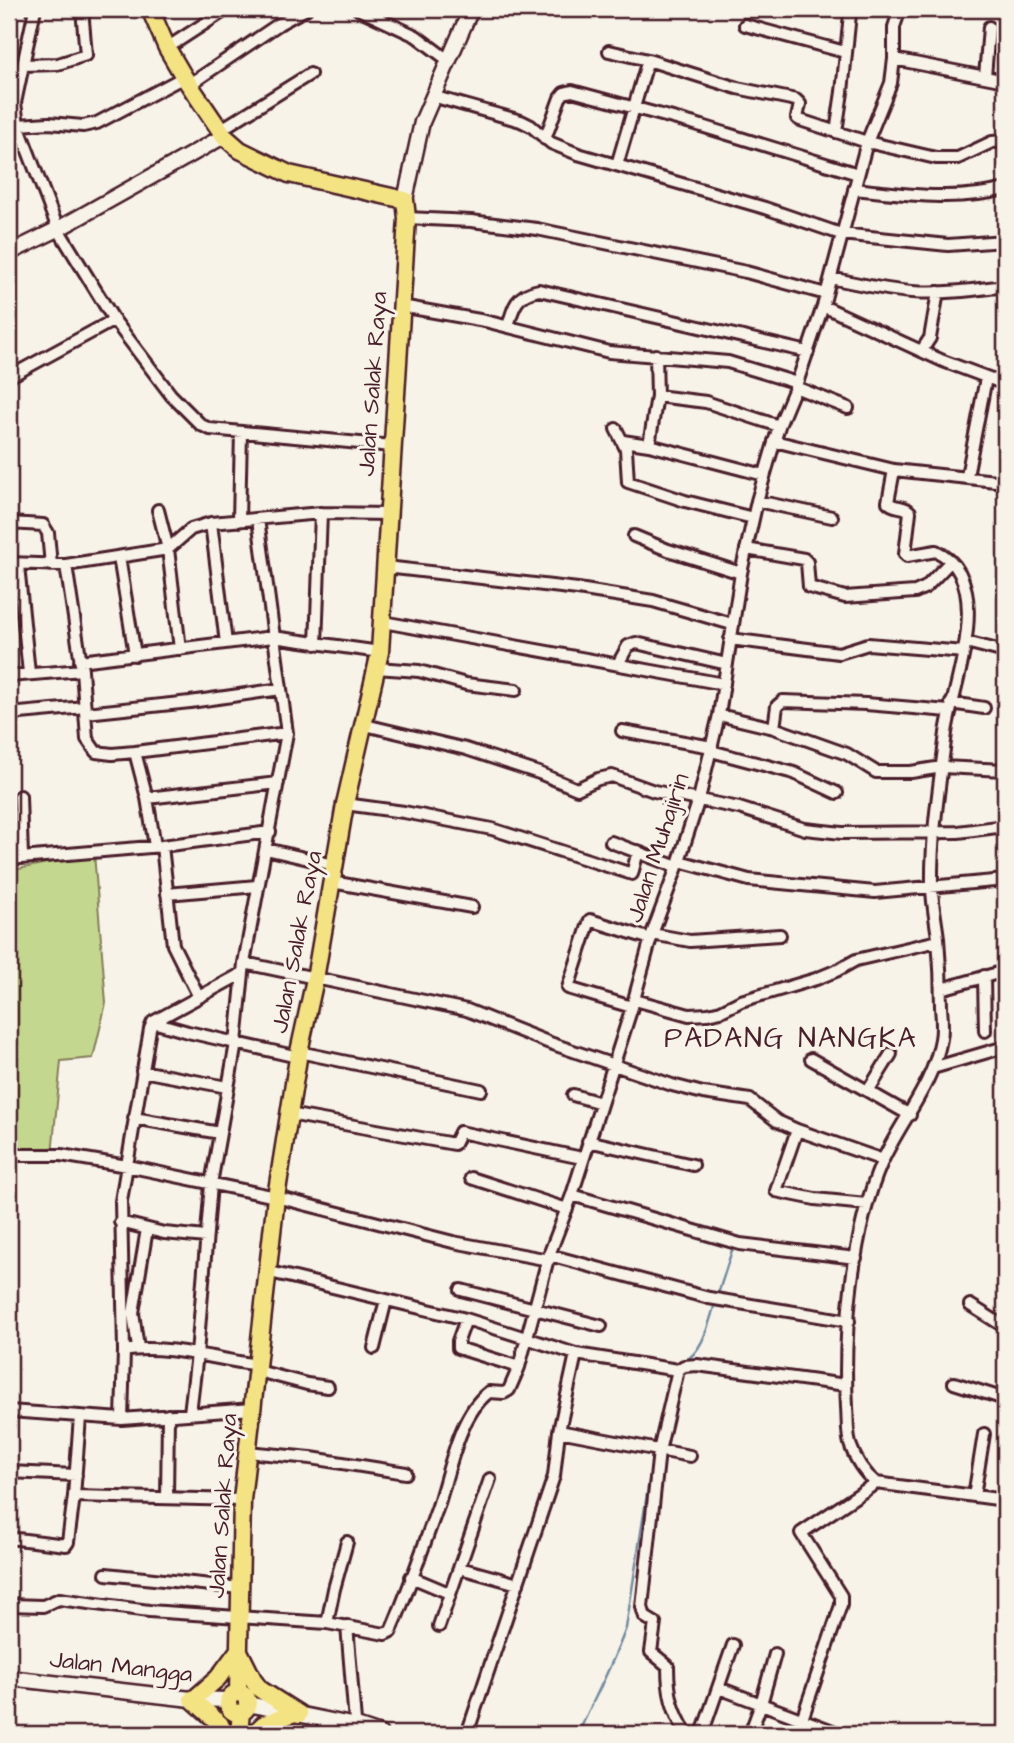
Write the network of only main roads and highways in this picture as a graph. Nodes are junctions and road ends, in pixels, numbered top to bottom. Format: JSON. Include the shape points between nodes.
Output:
{"nodes":[{"id":1,"x":150,"y":9,"type":"edge"},
{"id":2,"x":237,"y":1649,"type":"junction"},
{"id":3,"x":238,"y":1704,"type":"junction"},
{"id":4,"x":225,"y":1734,"type":"edge"},
{"id":5,"x":232,"y":1734,"type":"edge"},
{"id":6,"x":239,"y":1734,"type":"edge"},
{"id":7,"x":253,"y":1734,"type":"edge"}],
"edges":[{"from":1,"to":2,"type":"main road","name":"Jalan Salak Raya","via":[[167,48],[222,133],[255,158],[289,174],[405,200],[407,218],[383,622],[345,804],[276,1197],[242,1500]]},
{"from":2,"to":3,"type":"main road","name":"Jalan Salak Raya"},
{"from":2,"to":4,"type":"main road","via":[[218,1678],[193,1699]]},
{"from":2,"to":7,"type":"main road","via":[[255,1684],[297,1714],[264,1724]]},
{"from":3,"to":5,"type":"main road"},
{"from":3,"to":6,"type":"main road"}]}
